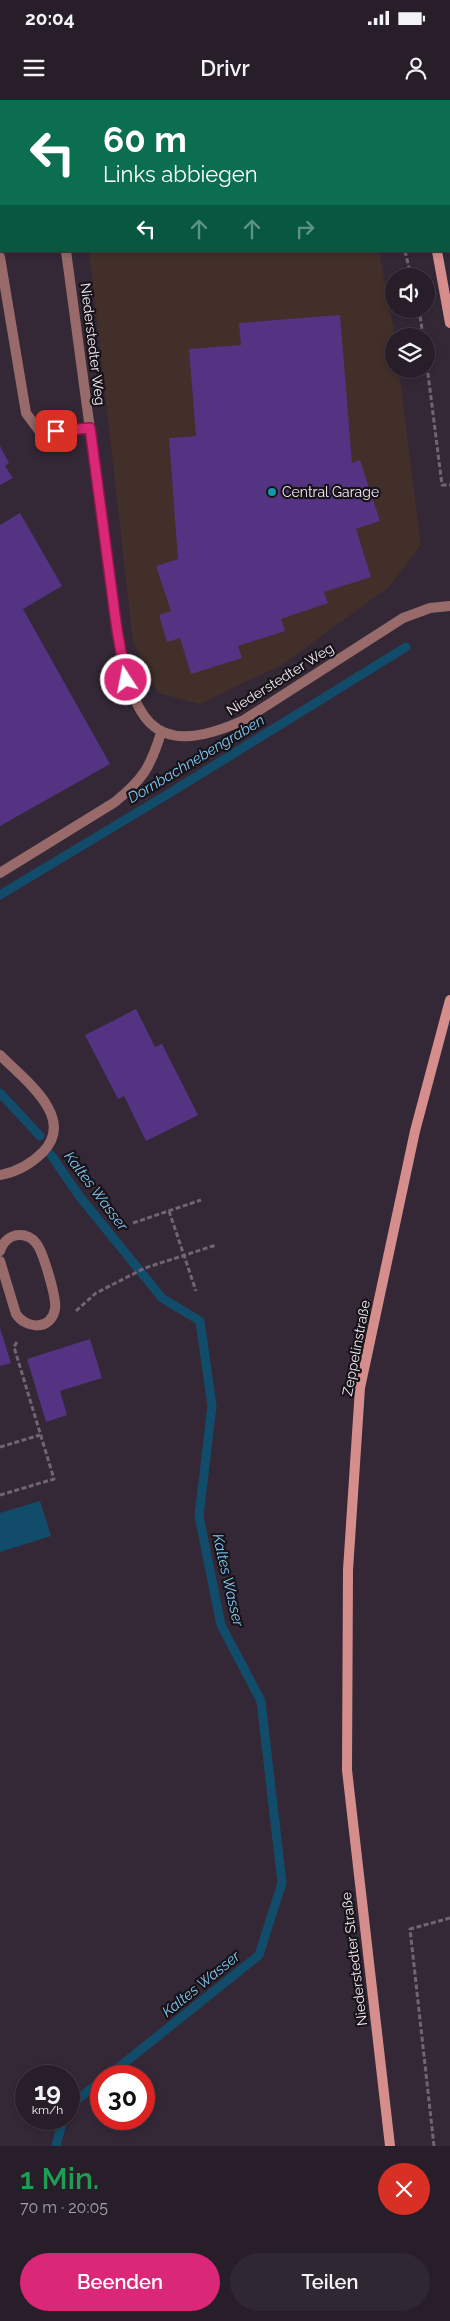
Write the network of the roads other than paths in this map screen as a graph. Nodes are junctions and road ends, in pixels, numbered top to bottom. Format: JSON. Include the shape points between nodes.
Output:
{"nodes":[{"id":1,"x":66,"y":252,"type":"edge"},
{"id":2,"x":437,"y":252,"type":"edge"},
{"id":3,"x":0,"y":257,"type":"edge"},
{"id":4,"x":450,"y":323,"type":"edge"},
{"id":5,"x":90,"y":428,"type":"junction"},
{"id":6,"x":450,"y":606,"type":"edge"},
{"id":7,"x":160,"y":733,"type":"junction"},
{"id":8,"x":0,"y":873,"type":"edge"},
{"id":9,"x":450,"y":1000,"type":"edge"},
{"id":10,"x":0,"y":1056,"type":"edge"},
{"id":11,"x":0,"y":1175,"type":"edge"},
{"id":12,"x":1,"y":1244,"type":"edge"},
{"id":13,"x":0,"y":1261,"type":"edge"},
{"id":14,"x":347,"y":1770,"type":"joint"},
{"id":15,"x":390,"y":2146,"type":"edge"}],
"edges":[{"from":1,"to":5,"type":"street","name":"Niederstedter Weg"},
{"from":2,"to":4,"type":"main road"},
{"from":3,"to":5,"type":"street","via":[[26,413],[40,432]]},
{"from":5,"to":7,"type":"street","name":"Niederstedter Weg","via":[[126,680],[141,712]]},
{"from":6,"to":7,"type":"street","name":"Niederstedter Weg","via":[[430,608],[403,618],[225,729],[181,737]]},
{"from":7,"to":8,"type":"street","via":[[146,773],[132,788],[115,802]]},
{"from":9,"to":14,"type":"main road","name":"Zeppelinstraße","via":[[415,1131],[360,1388],[348,1570]]},
{"from":10,"to":11,"type":"street","via":[[38,1093],[56,1128],[51,1143],[38,1157],[16,1172]]},
{"from":12,"to":13,"type":"street","via":[[20,1235],[37,1243],[56,1302],[52,1317],[40,1325],[26,1324],[16,1314]]},
{"from":14,"to":15,"type":"main road","name":"Niederstedter Straße"}]}
